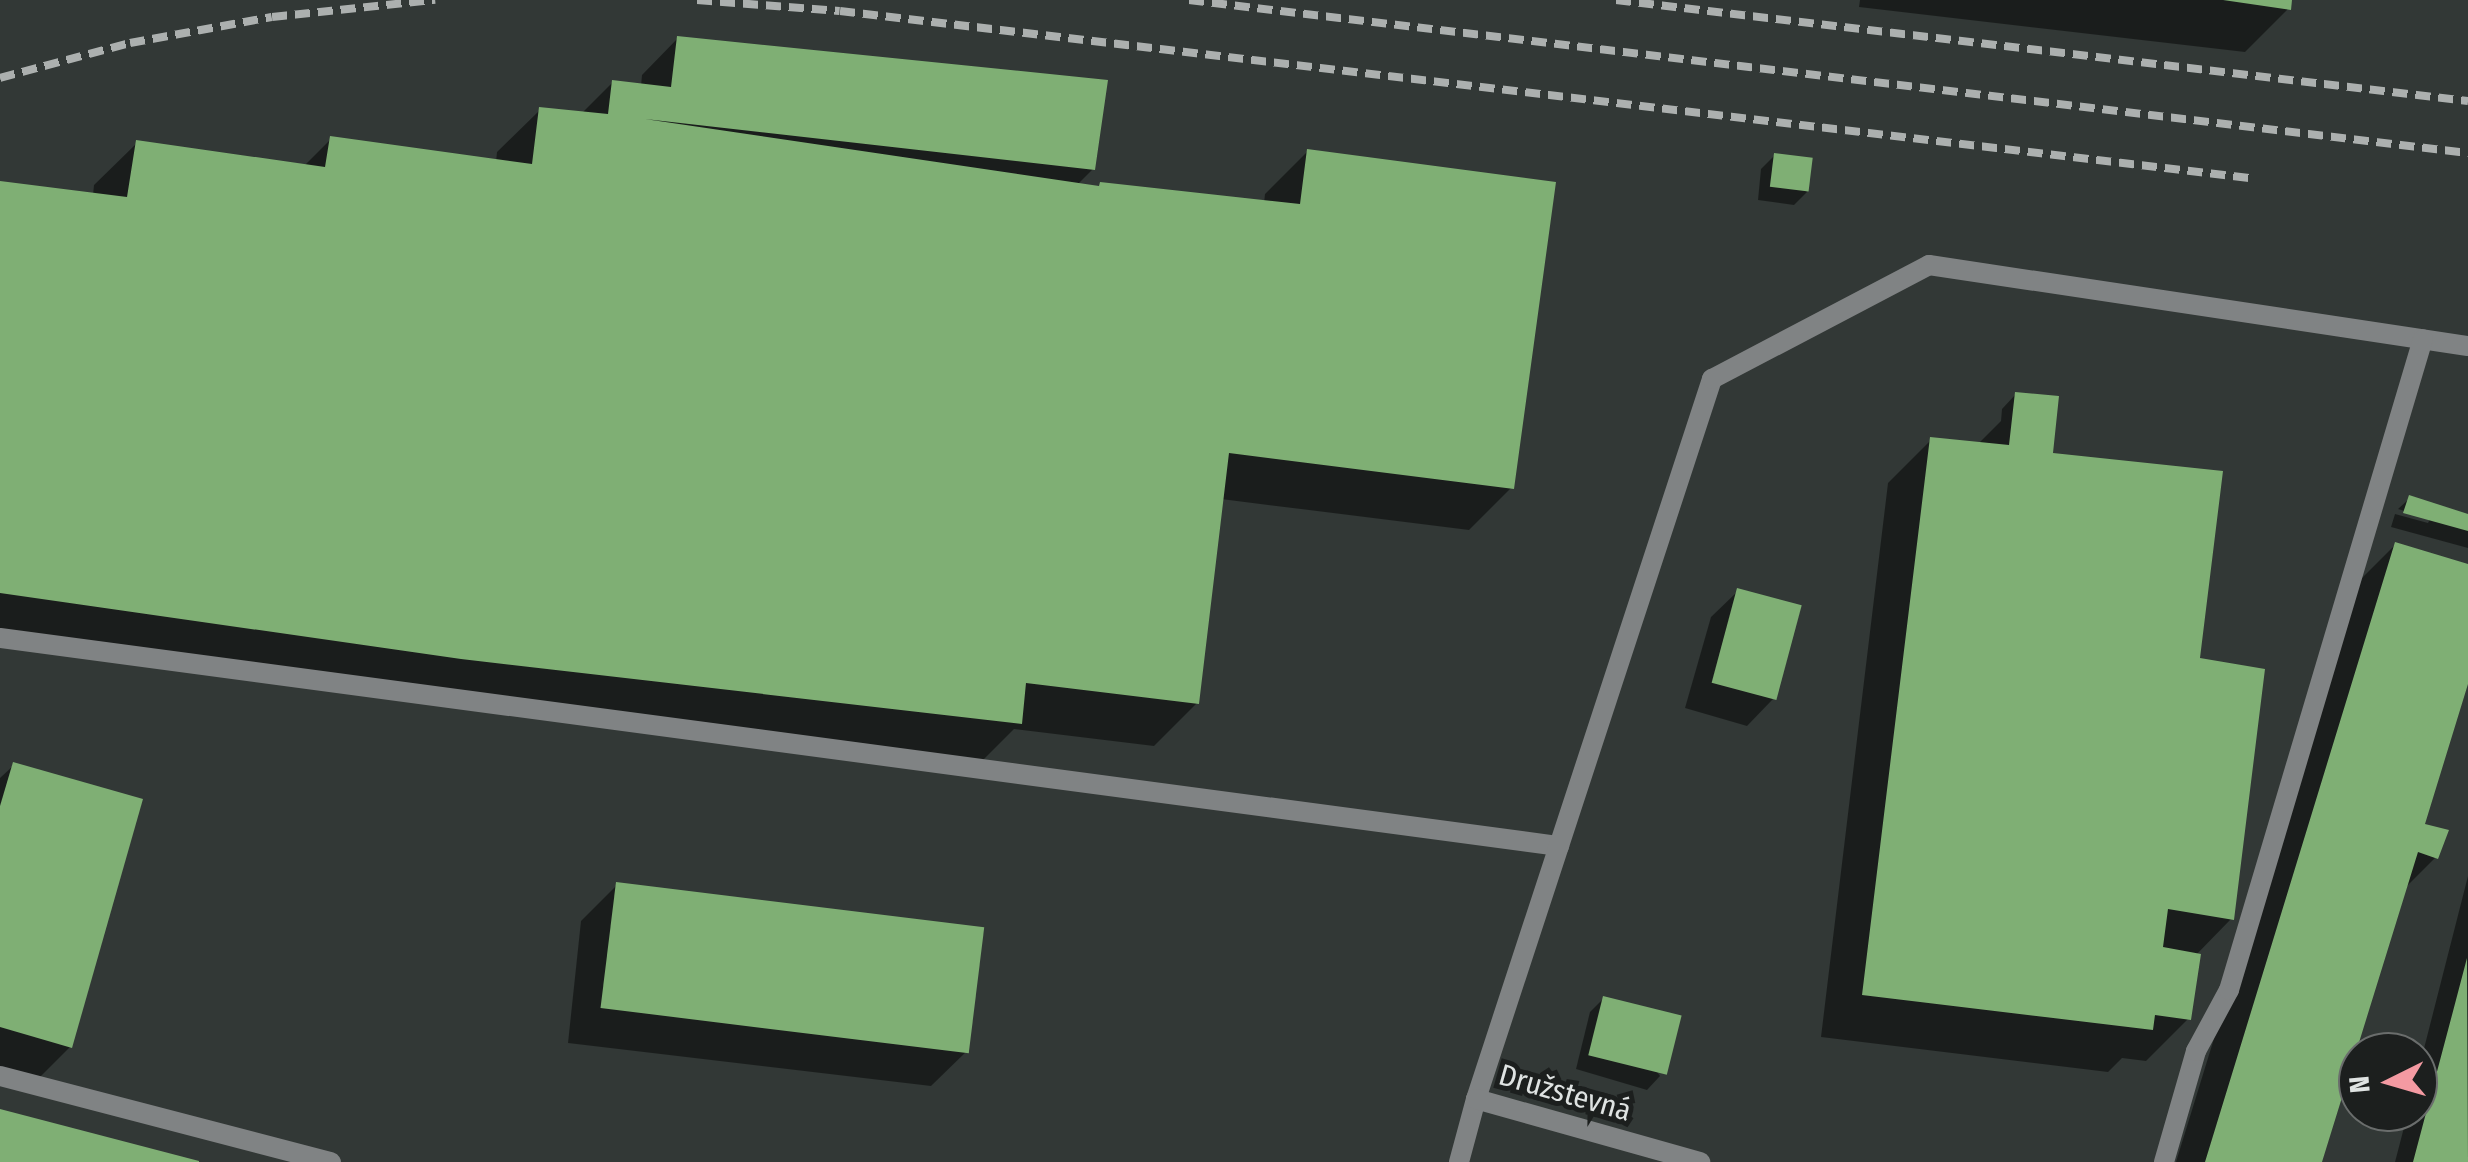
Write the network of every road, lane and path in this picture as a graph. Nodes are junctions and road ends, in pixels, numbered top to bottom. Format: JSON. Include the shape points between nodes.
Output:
{"nodes":[{"id":1,"x":2423,"y":339,"type":"junction"},
{"id":2,"x":2468,"y":346,"type":"edge"},
{"id":3,"x":0,"y":638,"type":"edge"},
{"id":4,"x":1560,"y":846,"type":"junction"},
{"id":5,"x":0,"y":1076,"type":"edge"},
{"id":6,"x":1476,"y":1100,"type":"junction"},
{"id":7,"x":331,"y":1162,"type":"edge"},
{"id":8,"x":1459,"y":1162,"type":"edge"},
{"id":9,"x":1700,"y":1162,"type":"edge"},
{"id":10,"x":2164,"y":1162,"type":"edge"}],
"edges":[{"from":1,"to":2,"type":"street"},
{"from":1,"to":4,"type":"street","via":[[1930,266],[1712,379]]},
{"from":1,"to":10,"type":"street","via":[[2230,990],[2196,1050]]},
{"from":3,"to":4,"type":"street"},
{"from":4,"to":6,"type":"street"},
{"from":5,"to":7,"type":"street"},
{"from":6,"to":8,"type":"street","name":"Družstevná"},
{"from":6,"to":9,"type":"street","name":"Družstevná"}]}
